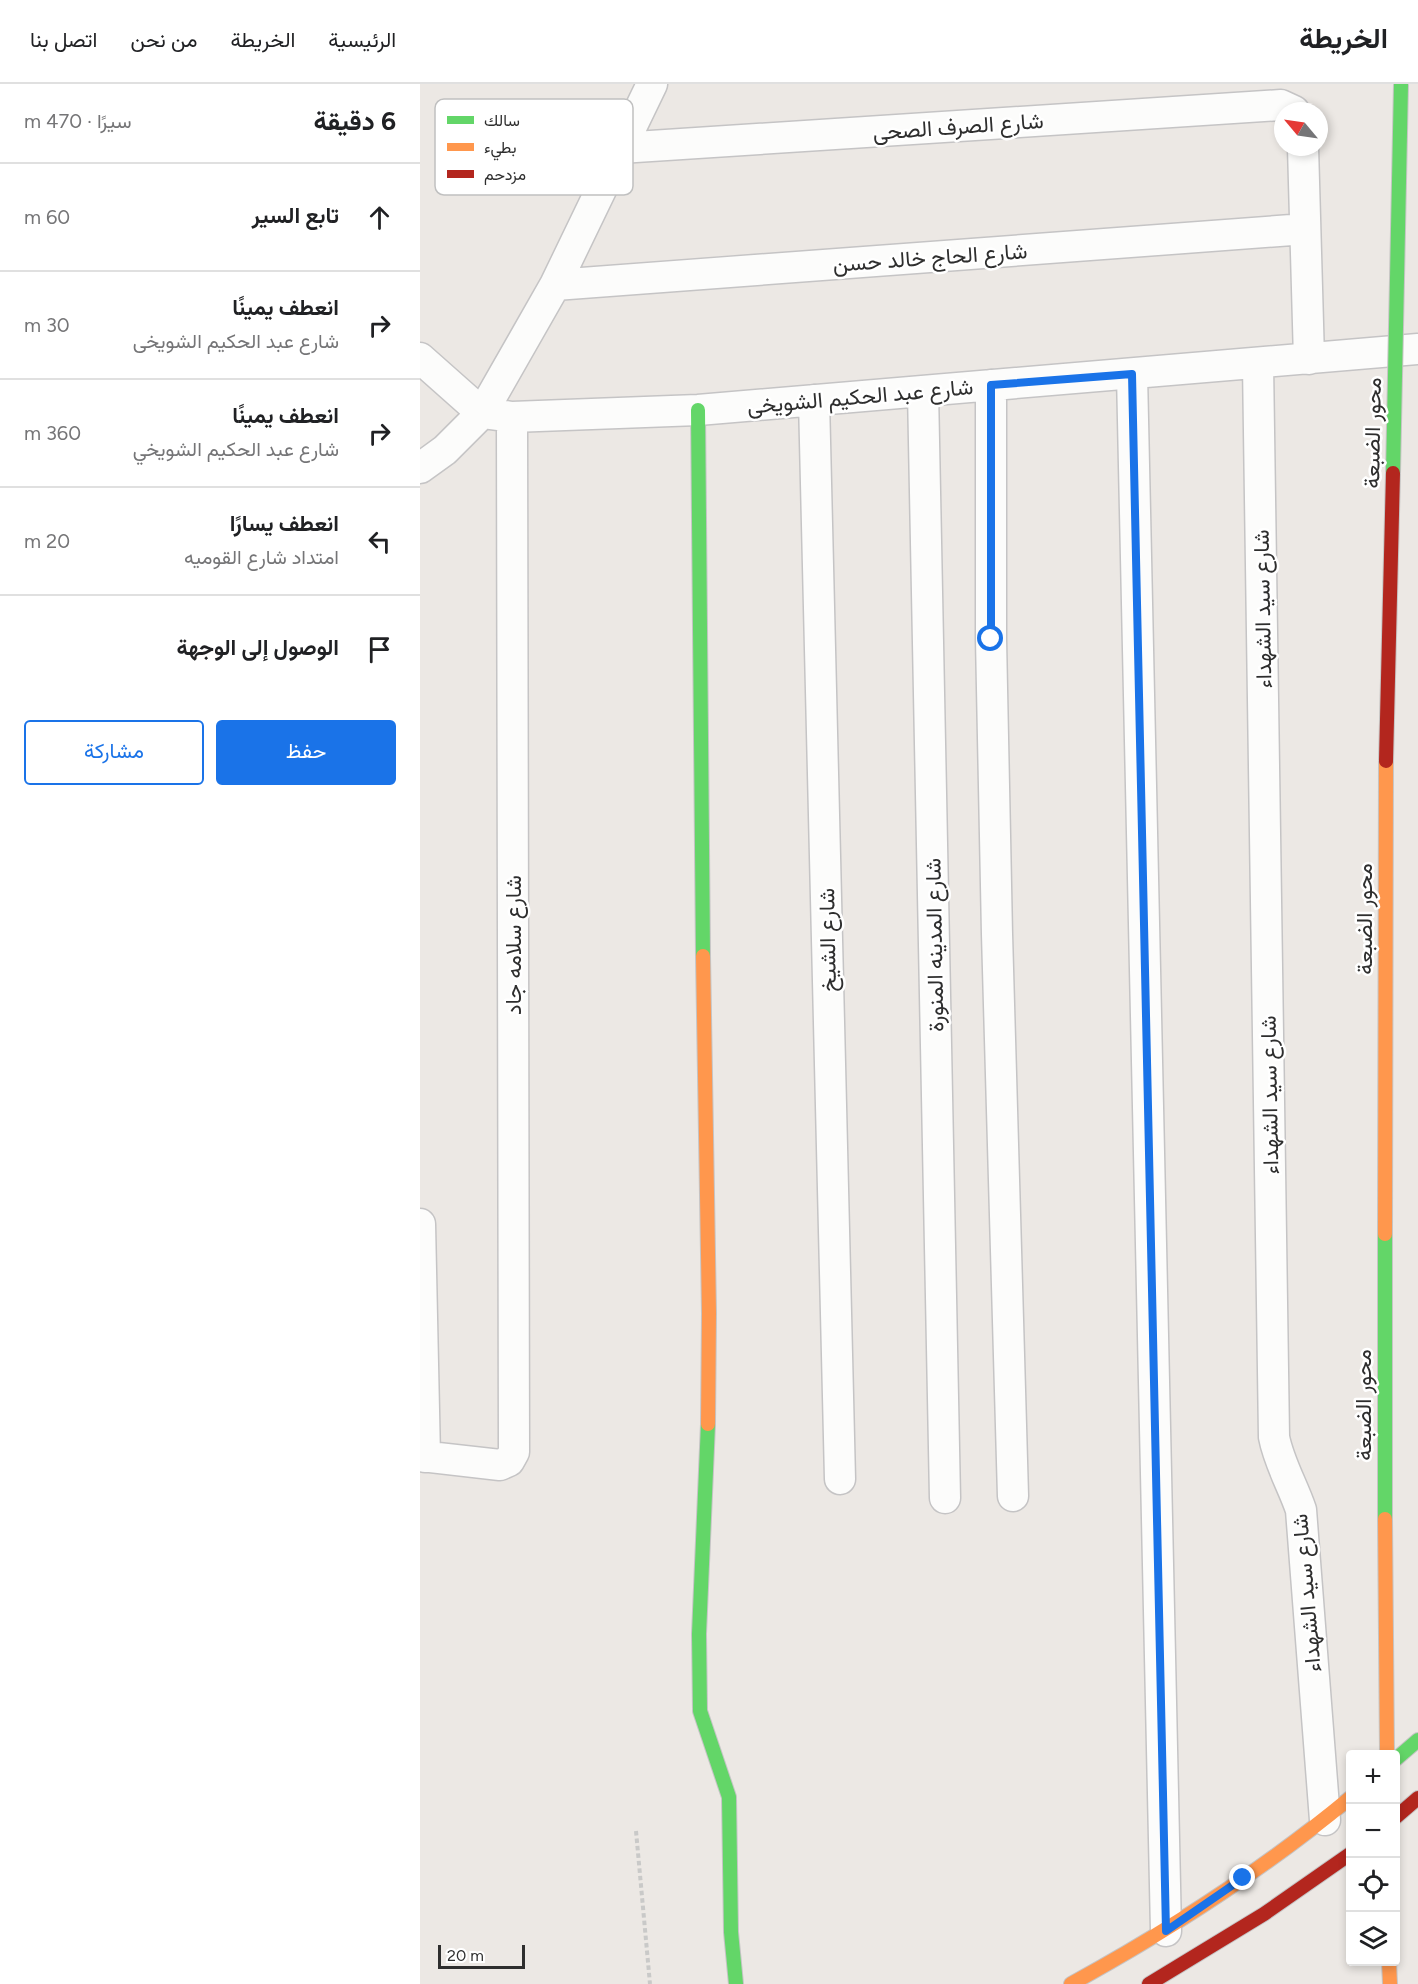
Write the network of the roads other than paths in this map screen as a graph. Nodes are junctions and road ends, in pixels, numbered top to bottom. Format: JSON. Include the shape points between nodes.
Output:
{"nodes":[{"id":1,"x":1401,"y":84,"type":"edge"},
{"id":2,"x":648,"y":86,"type":"edge"},
{"id":3,"x":1274,"y":105,"type":"edge"},
{"id":4,"x":633,"y":119,"type":"edge"},
{"id":5,"x":633,"y":147,"type":"edge"},
{"id":6,"x":1303,"y":156,"type":"edge"},
{"id":7,"x":598,"y":195,"type":"edge"},
{"id":8,"x":1305,"y":229,"type":"junction"},
{"id":9,"x":555,"y":285,"type":"junction"},
{"id":10,"x":1418,"y":349,"type":"edge"},
{"id":11,"x":420,"y":358,"type":"edge"},
{"id":12,"x":1309,"y":359,"type":"junction"},
{"id":13,"x":1258,"y":364,"type":"junction"},
{"id":14,"x":1132,"y":374,"type":"junction"},
{"id":15,"x":991,"y":385,"type":"junction"},
{"id":16,"x":923,"y":391,"type":"junction"},
{"id":17,"x":814,"y":400,"type":"junction"},
{"id":18,"x":698,"y":410,"type":"junction"},
{"id":19,"x":482,"y":413,"type":"junction"},
{"id":20,"x":512,"y":417,"type":"junction"},
{"id":21,"x":420,"y":468,"type":"edge"},
{"id":22,"x":420,"y":1224,"type":"edge"},
{"id":23,"x":423,"y":1456,"type":"edge"},
{"id":24,"x":840,"y":1479,"type":"dead end"},
{"id":25,"x":1013,"y":1496,"type":"dead end"},
{"id":26,"x":945,"y":1498,"type":"dead end"},
{"id":27,"x":1418,"y":1740,"type":"edge"},
{"id":28,"x":1387,"y":1750,"type":"edge"},
{"id":29,"x":1400,"y":1755,"type":"edge"},
{"id":30,"x":1418,"y":1798,"type":"edge"},
{"id":31,"x":1346,"y":1802,"type":"edge"},
{"id":32,"x":1400,"y":1813,"type":"edge"},
{"id":33,"x":1325,"y":1820,"type":"junction"},
{"id":34,"x":1346,"y":1857,"type":"edge"},
{"id":35,"x":1166,"y":1931,"type":"junction"},
{"id":36,"x":1389,"y":1966,"type":"edge"},
{"id":37,"x":736,"y":1984,"type":"edge"},
{"id":38,"x":1071,"y":1984,"type":"edge"},
{"id":39,"x":1149,"y":1984,"type":"edge"},
{"id":40,"x":1390,"y":1984,"type":"edge"}],
"edges":[{"from":1,"to":28,"type":"main road","name":"محور الضبعة","bridge":true,"via":[[1386,782]]},
{"from":2,"to":4,"type":"street"},
{"from":3,"to":5,"type":"street","name":"شارع الصرف الصحى"},
{"from":6,"to":8,"type":"street"},
{"from":7,"to":9,"type":"street"},
{"from":8,"to":9,"type":"street","name":"شارع الحاج خالد حسن"},
{"from":8,"to":12,"type":"street"},
{"from":9,"to":19,"type":"street"},
{"from":10,"to":12,"type":"street","name":"شارع عبد الحكيم الشويخى"},
{"from":11,"to":19,"type":"street"},
{"from":12,"to":13,"type":"street","name":"شارع عبد الحكيم الشويخى"},
{"from":13,"to":14,"type":"street","name":"شارع عبد الحكيم الشويخى"},
{"from":13,"to":33,"type":"street","name":"شارع سيد الشهداء","via":[[1274,1437],[1277,1454],[1301,1510]]},
{"from":14,"to":15,"type":"street","name":"شارع عبد الحكيم الشويخى"},
{"from":14,"to":35,"type":"street"},
{"from":15,"to":16,"type":"street","name":"شارع عبد الحكيم الشويخى"},
{"from":15,"to":25,"type":"street","via":[[991,651]]},
{"from":16,"to":17,"type":"street","name":"شارع عبد الحكيم الشويخى"},
{"from":16,"to":26,"type":"street","name":"شارع المدينه المنورة"},
{"from":17,"to":18,"type":"street","name":"شارع عبد الحكيم الشويخى"},
{"from":17,"to":24,"type":"street","name":"شارع الشيخ"},
{"from":18,"to":20,"type":"street","name":"شارع عبد الحكيم الشويخى"},
{"from":18,"to":37,"type":"main road","via":[[700,830],[710,1313],[700,1711],[729,1797],[730,1932]]},
{"from":19,"to":20,"type":"street","name":"شارع عبد الحكيم الشويخى"},
{"from":19,"to":21,"type":"street","via":[[445,450]]},
{"from":20,"to":23,"type":"street","name":"شارع سلامه جاد","via":[[514,1452],[509,1461],[500,1465]]},
{"from":22,"to":23,"type":"street"},
{"from":27,"to":29,"type":"main road"},
{"from":30,"to":32,"type":"main road"},
{"from":31,"to":33,"type":"main road"},
{"from":33,"to":35,"type":"main road"},
{"from":34,"to":39,"type":"main road","via":[[1264,1914]]},
{"from":35,"to":38,"type":"main road"},
{"from":36,"to":40,"type":"main road"}]}
